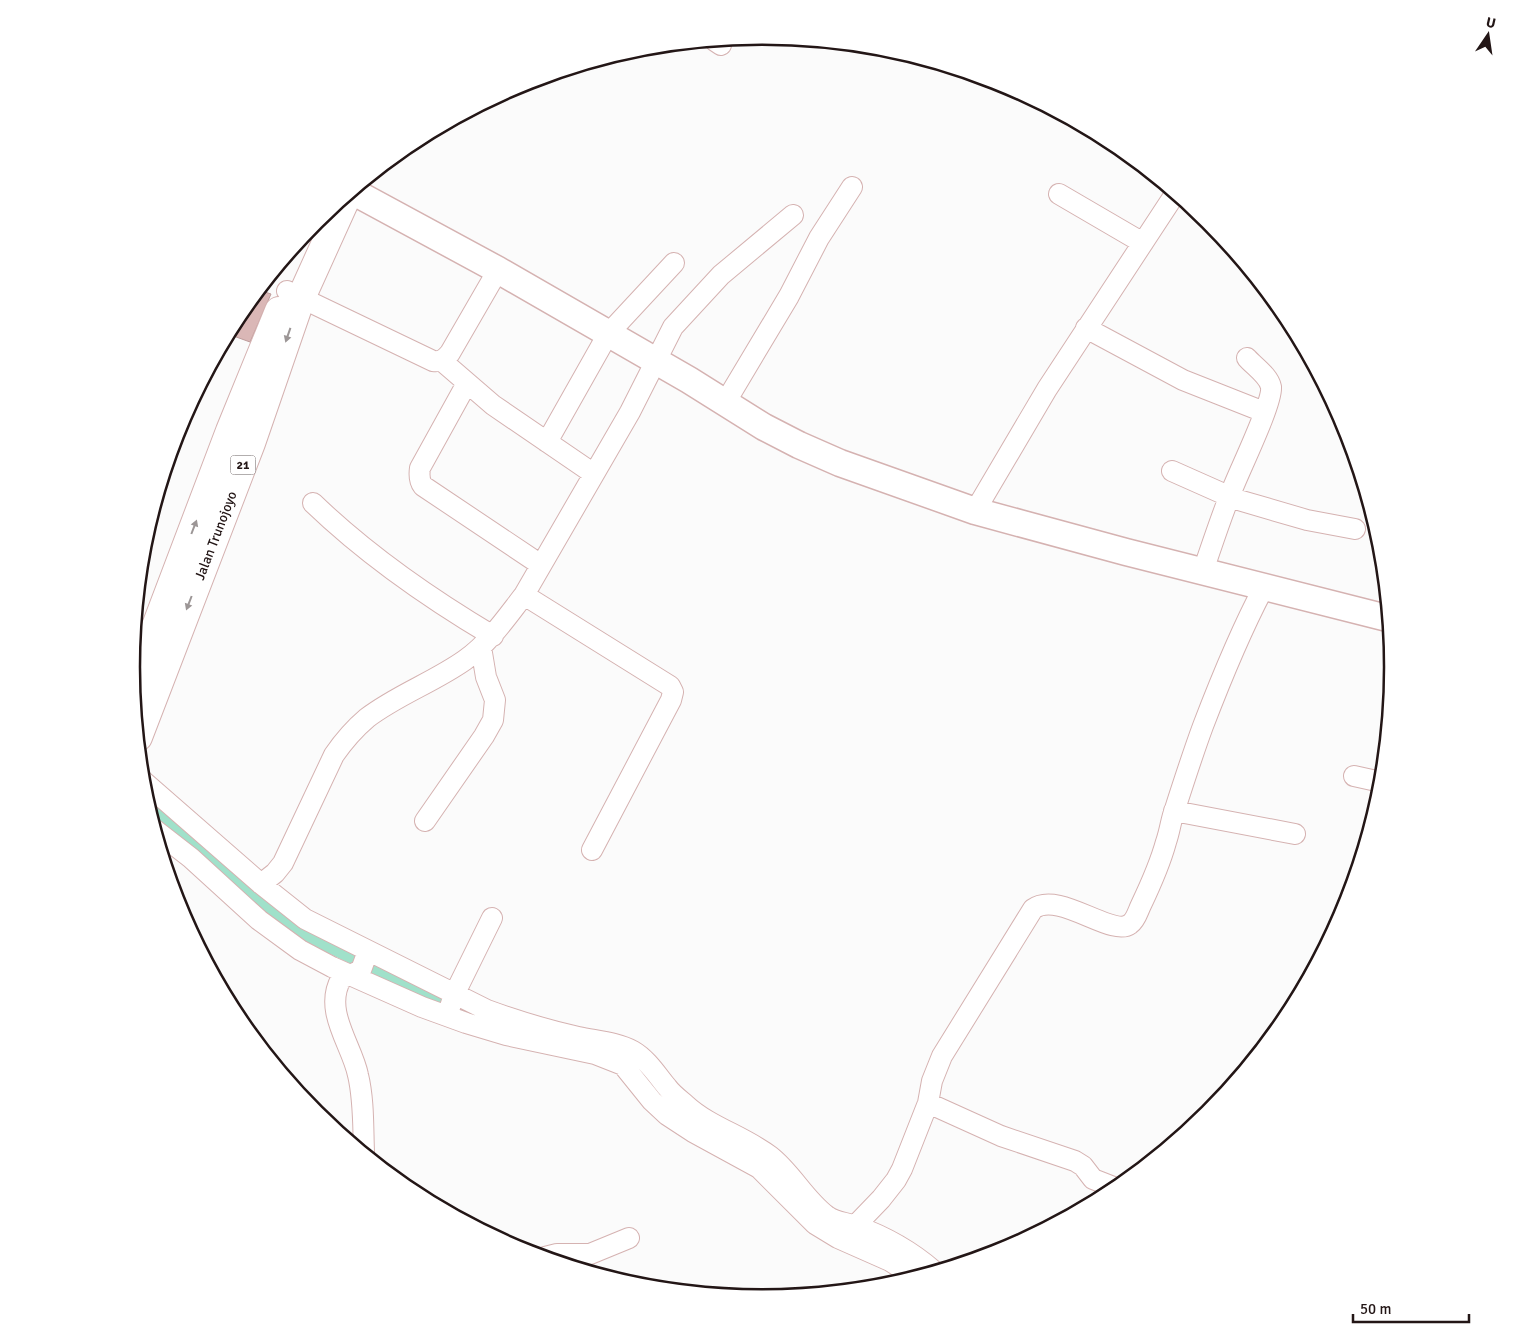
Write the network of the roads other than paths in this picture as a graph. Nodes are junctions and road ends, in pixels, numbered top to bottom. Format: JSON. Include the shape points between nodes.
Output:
{"nodes":[{"id":1,"x":852,"y":188,"type":"dead end"},
{"id":2,"x":357,"y":194,"type":"edge"},
{"id":3,"x":1059,"y":194,"type":"dead end"},
{"id":4,"x":1172,"y":199,"type":"edge"},
{"id":5,"x":339,"y":210,"type":"edge"},
{"id":6,"x":793,"y":215,"type":"dead end"},
{"id":7,"x":310,"y":240,"type":"edge"},
{"id":8,"x":1143,"y":243,"type":"junction"},
{"id":9,"x":674,"y":263,"type":"dead end"},
{"id":10,"x":498,"y":270,"type":"junction"},
{"id":11,"x":294,"y":294,"type":"junction"},
{"id":12,"x":1086,"y":328,"type":"junction"},
{"id":13,"x":608,"y":334,"type":"junction"},
{"id":14,"x":1247,"y":358,"type":"dead end"},
{"id":15,"x":442,"y":361,"type":"junction"},
{"id":16,"x":657,"y":362,"type":"junction"},
{"id":17,"x":468,"y":383,"type":"junction"},
{"id":18,"x":725,"y":403,"type":"junction"},
{"id":19,"x":1264,"y":412,"type":"junction"},
{"id":20,"x":547,"y":442,"type":"junction"},
{"id":21,"x":1172,"y":471,"type":"dead end"},
{"id":22,"x":594,"y":474,"type":"junction"},
{"id":23,"x":1229,"y":496,"type":"junction"},
{"id":24,"x":313,"y":504,"type":"dead end"},
{"id":25,"x":975,"y":511,"type":"junction"},
{"id":26,"x":1355,"y":529,"type":"dead end"},
{"id":27,"x":192,"y":562,"type":"junction"},
{"id":28,"x":541,"y":565,"type":"junction"},
{"id":29,"x":1203,"y":571,"type":"junction"},
{"id":30,"x":1264,"y":587,"type":"junction"},
{"id":31,"x":524,"y":595,"type":"junction"},
{"id":32,"x":1381,"y":617,"type":"edge"},
{"id":33,"x":487,"y":641,"type":"junction"},
{"id":34,"x":140,"y":672,"type":"edge"},
{"id":35,"x":142,"y":723,"type":"edge"},
{"id":36,"x":1354,"y":776,"type":"dead end"},
{"id":37,"x":1373,"y":780,"type":"edge"},
{"id":38,"x":151,"y":788,"type":"edge"},
{"id":39,"x":1174,"y":811,"type":"junction"},
{"id":40,"x":425,"y":820,"type":"dead end"},
{"id":41,"x":1295,"y":834,"type":"dead end"},
{"id":42,"x":164,"y":837,"type":"edge"},
{"id":43,"x":592,"y":850,"type":"dead end"},
{"id":44,"x":261,"y":884,"type":"junction"},
{"id":45,"x":492,"y":918,"type":"dead end"},
{"id":46,"x":360,"y":963,"type":"junction"},
{"id":47,"x":451,"y":1004,"type":"junction"},
{"id":48,"x":928,"y":1104,"type":"junction"},
{"id":49,"x":364,"y":1145,"type":"edge"},
{"id":50,"x":1106,"y":1184,"type":"edge"},
{"id":51,"x":851,"y":1234,"type":"junction"},
{"id":52,"x":629,"y":1238,"type":"dead end"},
{"id":53,"x":556,"y":1254,"type":"edge"},
{"id":54,"x":929,"y":1266,"type":"edge"},
{"id":55,"x":907,"y":1272,"type":"edge"}],
"edges":[{"from":1,"to":18,"type":"street","via":[[819,238]]},
{"from":2,"to":10,"type":"main road"},
{"from":3,"to":8,"type":"street"},
{"from":4,"to":8,"type":"street"},
{"from":5,"to":11,"type":"highway","name":"Jalan Trunojoyo","number":"21"},
{"from":6,"to":16,"type":"street","via":[[721,275],[684,314]]},
{"from":7,"to":11,"type":"highway","name":"Jalan Trunojoyo","number":"21"},
{"from":8,"to":12,"type":"street"},
{"from":9,"to":13,"type":"street"},
{"from":10,"to":13,"type":"main road"},
{"from":10,"to":15,"type":"street","via":[[450,353]]},
{"from":11,"to":15,"type":"street","via":[[433,362]]},
{"from":11,"to":27,"type":"highway","name":"Jalan Trunojoyo","number":"21"},
{"from":12,"to":19,"type":"street","via":[[1184,380]]},
{"from":12,"to":25,"type":"street"},
{"from":13,"to":16,"type":"main road"},
{"from":13,"to":20,"type":"street"},
{"from":14,"to":19,"type":"street","via":[[1270,385]]},
{"from":15,"to":17,"type":"street"},
{"from":16,"to":18,"type":"main road"},
{"from":16,"to":22,"type":"street"},
{"from":17,"to":20,"type":"street","via":[[493,405]]},
{"from":17,"to":28,"type":"street","via":[[420,468],[421,483]]},
{"from":18,"to":25,"type":"main road","via":[[799,445],[840,463]]},
{"from":19,"to":23,"type":"street"},
{"from":20,"to":22,"type":"street"},
{"from":21,"to":23,"type":"street"},
{"from":22,"to":28,"type":"street"},
{"from":23,"to":26,"type":"street","via":[[1307,520]]},
{"from":23,"to":29,"type":"street"},
{"from":24,"to":33,"type":"street","via":[[370,553]]},
{"from":25,"to":29,"type":"main road"},
{"from":27,"to":34,"type":"highway","name":"Jalan Trunojoyo","number":"21"},
{"from":27,"to":35,"type":"highway","name":"Jalan Trunojoyo","number":"21","one_way":true},
{"from":28,"to":31,"type":"street"},
{"from":29,"to":30,"type":"main road"},
{"from":30,"to":32,"type":"main road"},
{"from":30,"to":39,"type":"street","via":[[1248,617],[1204,724]]},
{"from":31,"to":33,"type":"street"},
{"from":31,"to":43,"type":"street","via":[[672,690],[671,700]]},
{"from":33,"to":40,"type":"street","via":[[486,677],[495,700],[493,720]]},
{"from":33,"to":44,"type":"street","via":[[466,660],[390,703],[354,730],[334,755],[283,863]]},
{"from":36,"to":37,"type":"street"},
{"from":38,"to":44,"type":"street"},
{"from":39,"to":41,"type":"street"},
{"from":39,"to":48,"type":"street","via":[[1154,878],[1129,925],[1122,927],[1051,904],[1038,905],[1033,909],[942,1056],[932,1081]]},
{"from":42,"to":46,"type":"street","via":[[300,950]]},
{"from":44,"to":46,"type":"street","via":[[305,919],[346,941]]},
{"from":45,"to":47,"type":"street"},
{"from":46,"to":47,"type":"street"},
{"from":46,"to":47,"type":"street","via":[[422,1007]]},
{"from":46,"to":49,"type":"street","via":[[338,984],[336,1013],[358,1075]]},
{"from":47,"to":51,"type":"street","via":[[487,1010],[518,1022],[625,1047],[629,1058],[654,1071],[660,1094],[762,1151],[778,1163],[827,1216],[840,1222]]},
{"from":48,"to":50,"type":"street","via":[[1001,1136],[1075,1161],[1092,1179]]},
{"from":48,"to":51,"type":"street","via":[[896,1180]]},
{"from":51,"to":54,"type":"street","via":[[910,1252]]},
{"from":51,"to":55,"type":"street"},
{"from":52,"to":53,"type":"street","via":[[590,1254]]}]}
